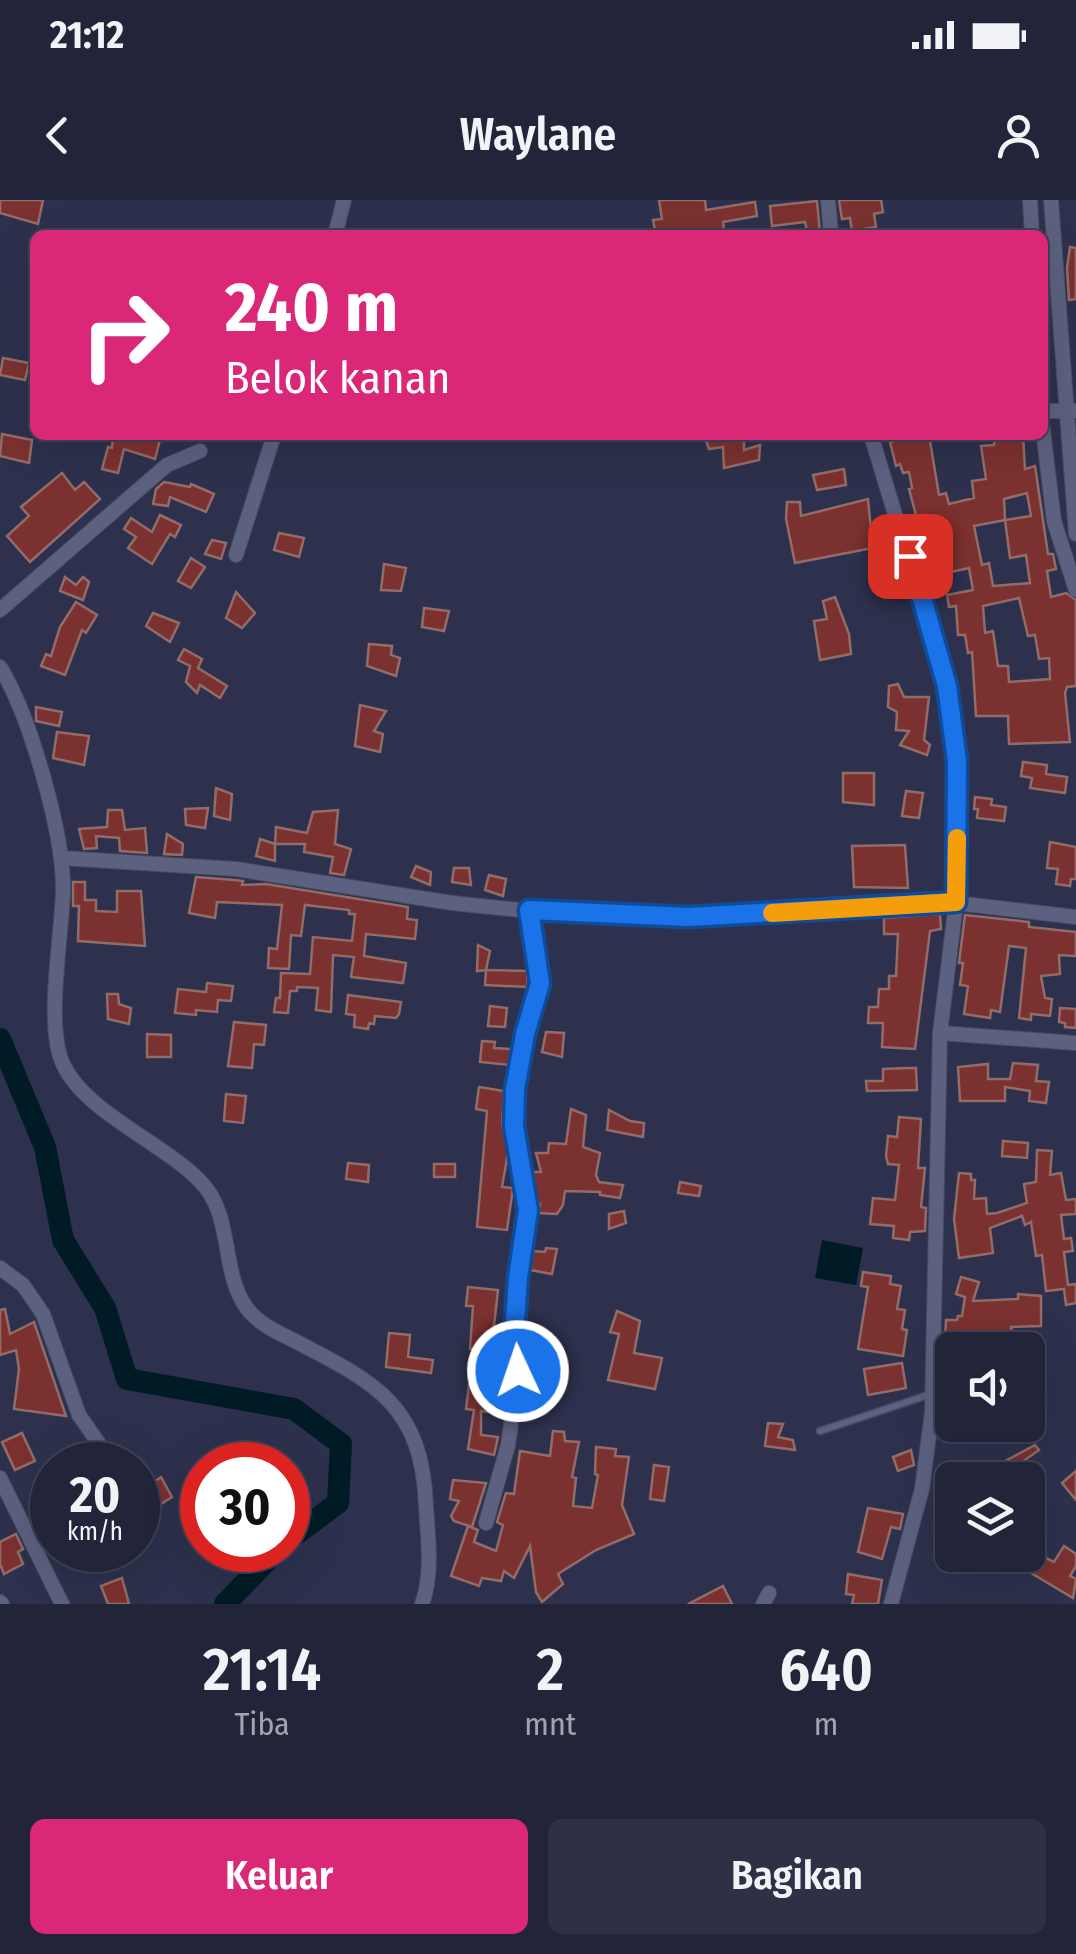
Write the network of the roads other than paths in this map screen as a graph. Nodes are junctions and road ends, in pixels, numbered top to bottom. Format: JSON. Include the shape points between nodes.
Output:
{"nodes":[{"id":1,"x":344,"y":200,"type":"edge"},
{"id":2,"x":828,"y":200,"type":"edge"},
{"id":3,"x":1030,"y":200,"type":"edge"},
{"id":4,"x":1051,"y":200,"type":"edge"},
{"id":5,"x":336,"y":230,"type":"edge"},
{"id":6,"x":831,"y":230,"type":"edge"},
{"id":7,"x":1032,"y":230,"type":"edge"},
{"id":8,"x":1049,"y":290,"type":"edge"},
{"id":9,"x":1055,"y":412,"type":"edge"},
{"id":10,"x":272,"y":440,"type":"edge"},
{"id":11,"x":873,"y":440,"type":"edge"},
{"id":12,"x":200,"y":451,"type":"dead end"},
{"id":13,"x":1058,"y":472,"type":"junction"},
{"id":14,"x":1076,"y":534,"type":"edge"},
{"id":15,"x":236,"y":555,"type":"dead end"},
{"id":16,"x":1072,"y":565,"type":"edge"},
{"id":17,"x":1076,"y":590,"type":"edge"},
{"id":18,"x":0,"y":610,"type":"edge"},
{"id":19,"x":0,"y":667,"type":"edge"},
{"id":20,"x":62,"y":858,"type":"junction"},
{"id":21,"x":956,"y":902,"type":"junction"},
{"id":22,"x":529,"y":910,"type":"junction"},
{"id":23,"x":1076,"y":918,"type":"edge"},
{"id":24,"x":940,"y":1033,"type":"junction"},
{"id":25,"x":1076,"y":1044,"type":"edge"},
{"id":26,"x":0,"y":1268,"type":"edge"},
{"id":27,"x":932,"y":1394,"type":"junction"},
{"id":28,"x":820,"y":1432,"type":"dead end"},
{"id":29,"x":98,"y":1442,"type":"edge"},
{"id":30,"x":0,"y":1478,"type":"edge"},
{"id":31,"x":486,"y":1523,"type":"dead end"},
{"id":32,"x":62,"y":1604,"type":"edge"},
{"id":33,"x":422,"y":1604,"type":"edge"},
{"id":34,"x":891,"y":1604,"type":"edge"}],
"edges":[{"from":1,"to":5,"type":"street"},
{"from":2,"to":6,"type":"street"},
{"from":3,"to":7,"type":"street"},
{"from":4,"to":8,"type":"street"},
{"from":8,"to":9,"type":"street"},
{"from":9,"to":13,"type":"street"},
{"from":9,"to":13,"type":"street"},
{"from":10,"to":15,"type":"street"},
{"from":11,"to":21,"type":"street","via":[[947,686],[957,761]]},
{"from":12,"to":18,"type":"street","via":[[167,465]]},
{"from":13,"to":14,"type":"street"},
{"from":13,"to":16,"type":"street","via":[[1054,522]]},
{"from":16,"to":17,"type":"street"},
{"from":19,"to":20,"type":"street","via":[[22,709]]},
{"from":20,"to":22,"type":"street","via":[[236,869]]},
{"from":20,"to":33,"type":"street","via":[[56,1024],[63,1064],[91,1099],[204,1184],[248,1311],[358,1374],[397,1408],[423,1470],[428,1566]]},
{"from":21,"to":22,"type":"street","via":[[688,917]]},
{"from":21,"to":23,"type":"street"},
{"from":21,"to":24,"type":"street"},
{"from":22,"to":31,"type":"street","via":[[540,983],[515,1089],[528,1210],[516,1298],[518,1375],[508,1445]]},
{"from":24,"to":25,"type":"street"},
{"from":24,"to":27,"type":"street"},
{"from":26,"to":29,"type":"street","via":[[23,1285],[42,1314],[79,1415]]},
{"from":27,"to":28,"type":"lane"},
{"from":27,"to":34,"type":"street","via":[[922,1489]]},
{"from":30,"to":32,"type":"street"}]}
